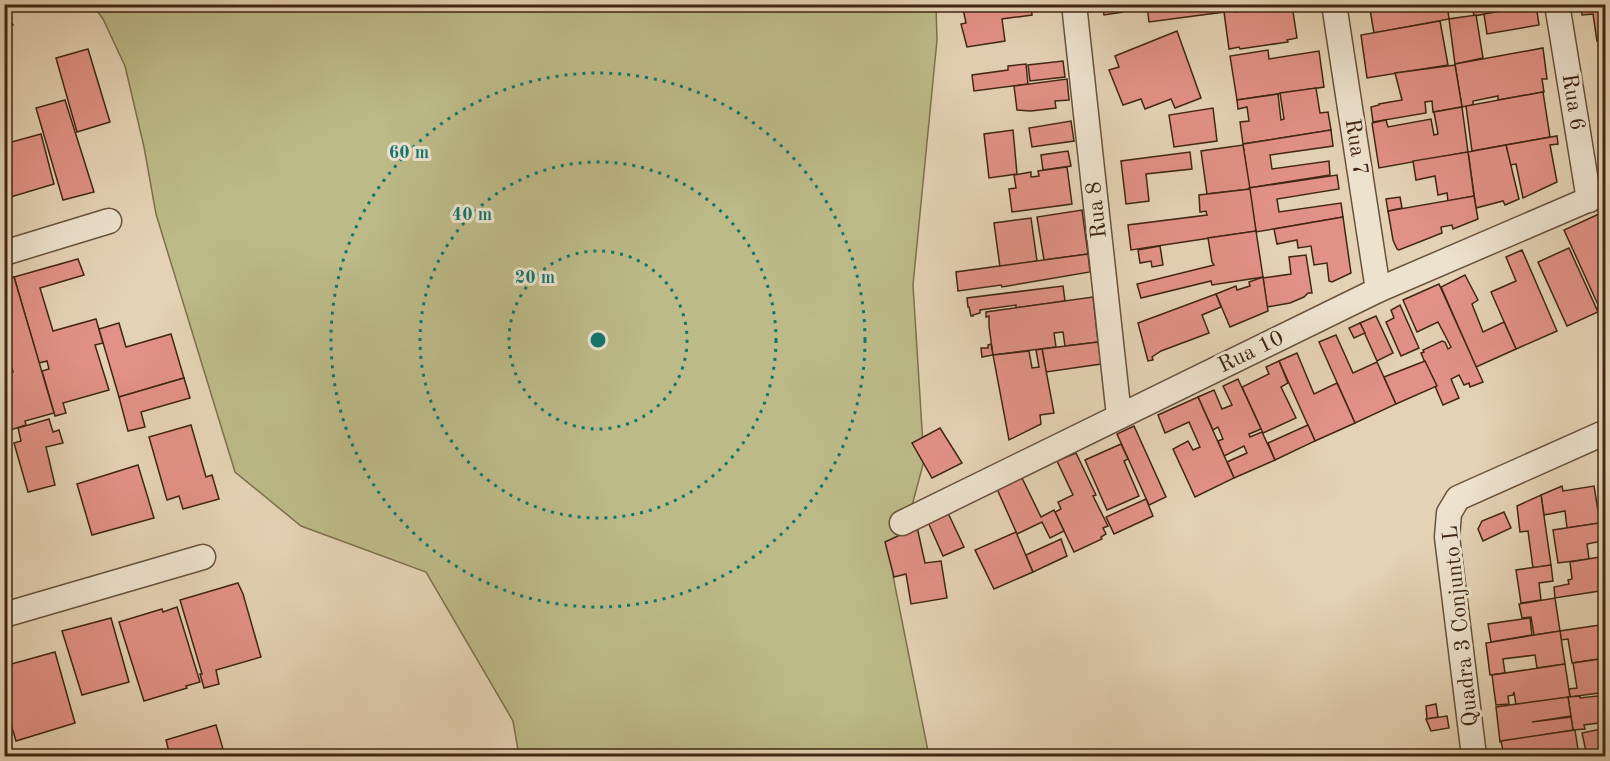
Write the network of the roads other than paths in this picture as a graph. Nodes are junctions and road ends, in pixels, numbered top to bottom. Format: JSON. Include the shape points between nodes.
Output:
{"nodes":[{"id":1,"x":1074,"y":4,"type":"edge"},
{"id":2,"x":1334,"y":4,"type":"edge"},
{"id":3,"x":1557,"y":4,"type":"edge"},
{"id":4,"x":1597,"y":196,"type":"edge"},
{"id":5,"x":110,"y":221,"type":"dead end"},
{"id":6,"x":4,"y":253,"type":"edge"},
{"id":7,"x":1378,"y":290,"type":"junction"},
{"id":8,"x":1119,"y":416,"type":"junction"},
{"id":9,"x":1605,"y":432,"type":"edge"},
{"id":10,"x":902,"y":523,"type":"dead end"},
{"id":11,"x":203,"y":556,"type":"dead end"},
{"id":12,"x":4,"y":615,"type":"edge"},
{"id":13,"x":1474,"y":756,"type":"edge"}],
"edges":[{"from":1,"to":8,"type":"street","name":"Rua 8"},
{"from":2,"to":7,"type":"street","name":"Rua 7"},
{"from":3,"to":4,"type":"street","name":"Rua 6"},
{"from":4,"to":7,"type":"street","name":"Rua 10"},
{"from":5,"to":6,"type":"street"},
{"from":7,"to":8,"type":"street","name":"Rua 10"},
{"from":8,"to":10,"type":"street","name":"Rua 10"},
{"from":9,"to":13,"type":"street","name":"Quadra 3 Conjunto L","via":[[1458,498],[1449,513],[1447,537]]},
{"from":11,"to":12,"type":"street"}]}
